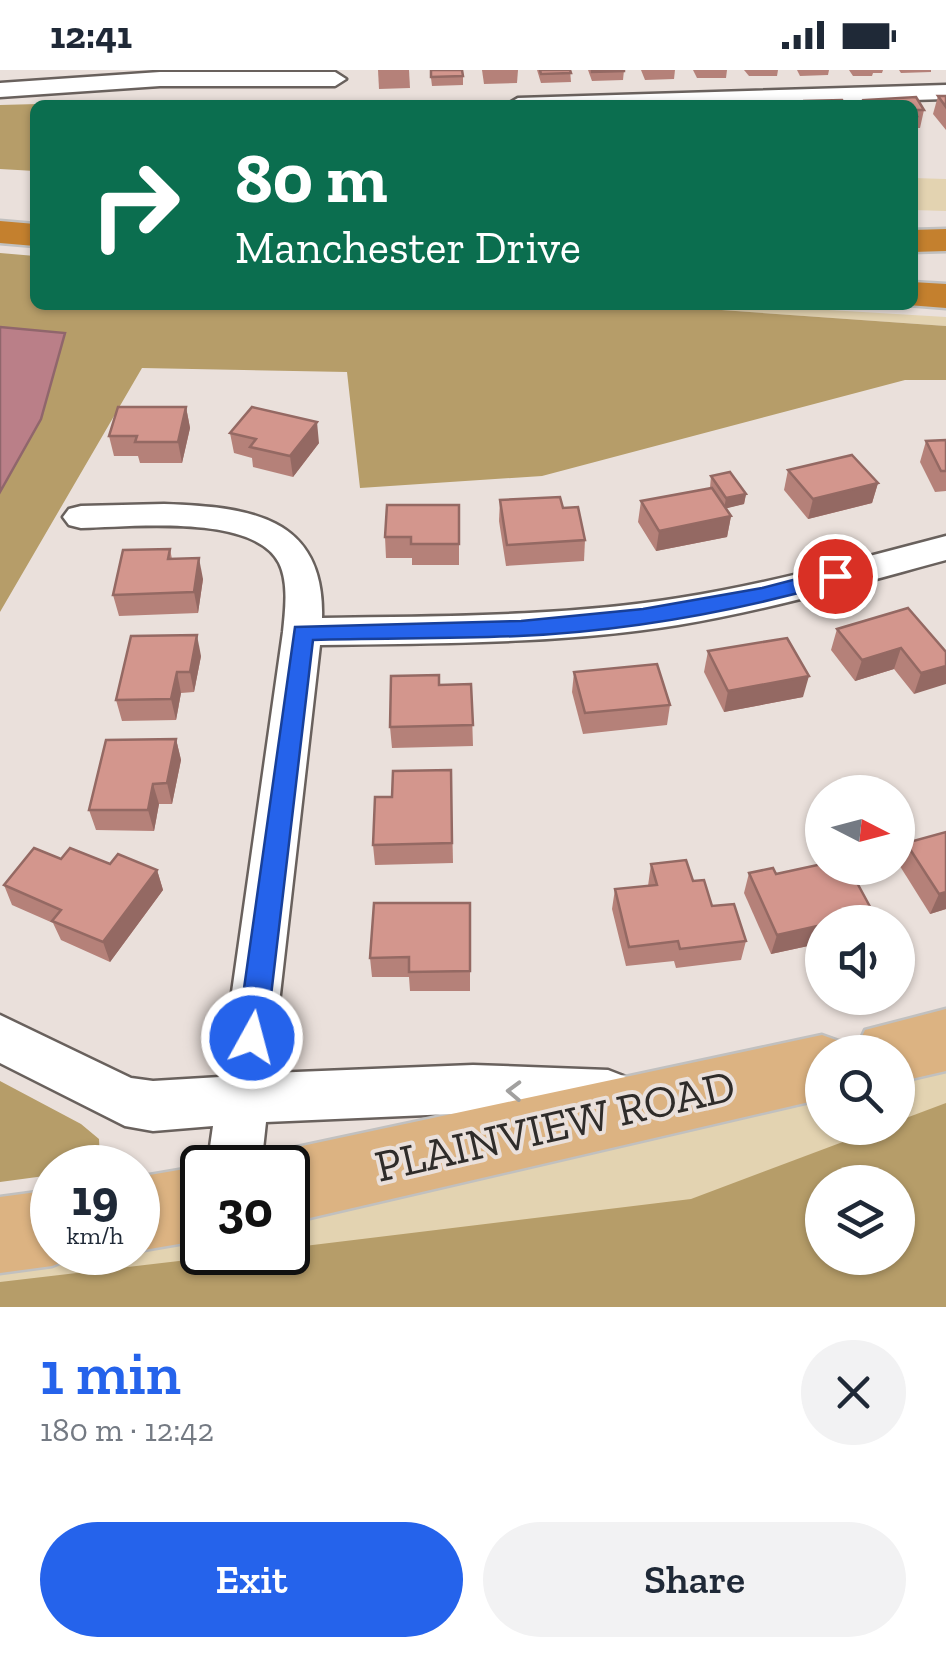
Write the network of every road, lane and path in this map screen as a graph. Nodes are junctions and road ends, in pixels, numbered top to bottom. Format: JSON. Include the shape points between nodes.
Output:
{"nodes":[{"id":1,"x":336,"y":75,"type":"edge"},
{"id":2,"x":0,"y":90,"type":"edge"},
{"id":3,"x":946,"y":92,"type":"edge"},
{"id":4,"x":332,"y":100,"type":"edge"},
{"id":5,"x":683,"y":100,"type":"edge"},
{"id":6,"x":0,"y":203,"type":"edge"},
{"id":7,"x":30,"y":206,"type":"edge"},
{"id":8,"x":0,"y":232,"type":"edge"},
{"id":9,"x":30,"y":235,"type":"edge"},
{"id":10,"x":918,"y":240,"type":"edge"},
{"id":11,"x":946,"y":240,"type":"edge"},
{"id":12,"x":918,"y":263,"type":"edge"},
{"id":13,"x":946,"y":265,"type":"edge"},
{"id":14,"x":918,"y":294,"type":"edge"},
{"id":15,"x":946,"y":296,"type":"edge"},
{"id":16,"x":81,"y":517,"type":"dead end"},
{"id":17,"x":946,"y":548,"type":"edge"},
{"id":18,"x":302,"y":632,"type":"junction"},
{"id":19,"x":0,"y":1038,"type":"edge"},
{"id":20,"x":946,"y":1040,"type":"edge"},
{"id":21,"x":915,"y":1047,"type":"edge"},
{"id":22,"x":805,"y":1071,"type":"edge"},
{"id":23,"x":682,"y":1097,"type":"junction"},
{"id":24,"x":243,"y":1100,"type":"junction"},
{"id":25,"x":237,"y":1145,"type":"edge"},
{"id":26,"x":310,"y":1181,"type":"edge"},
{"id":27,"x":30,"y":1231,"type":"edge"},
{"id":28,"x":0,"y":1235,"type":"edge"}],
"edges":[{"from":1,"to":2,"type":"street"},
{"from":1,"to":4,"type":"street"},
{"from":3,"to":5,"type":"street"},
{"from":6,"to":7,"type":"highway"},
{"from":8,"to":9,"type":"highway"},
{"from":10,"to":11,"type":"highway"},
{"from":12,"to":13,"type":"highway"},
{"from":14,"to":15,"type":"highway"},
{"from":16,"to":18,"type":"street","via":[[208,518],[276,538],[293,554],[301,575]]},
{"from":17,"to":18,"type":"street","via":[[762,596],[643,617],[521,628]]},
{"from":18,"to":24,"type":"street"},
{"from":19,"to":24,"type":"street","via":[[124,1102]]},
{"from":20,"to":21,"type":"main road"},
{"from":22,"to":23,"type":"main road","name":"PLAINVIEW ROAD"},
{"from":23,"to":24,"type":"street","one_way":true,"via":[[474,1089]]},
{"from":23,"to":26,"type":"main road","name":"PLAINVIEW ROAD"},
{"from":24,"to":25,"type":"street"},
{"from":27,"to":28,"type":"main road"}]}
